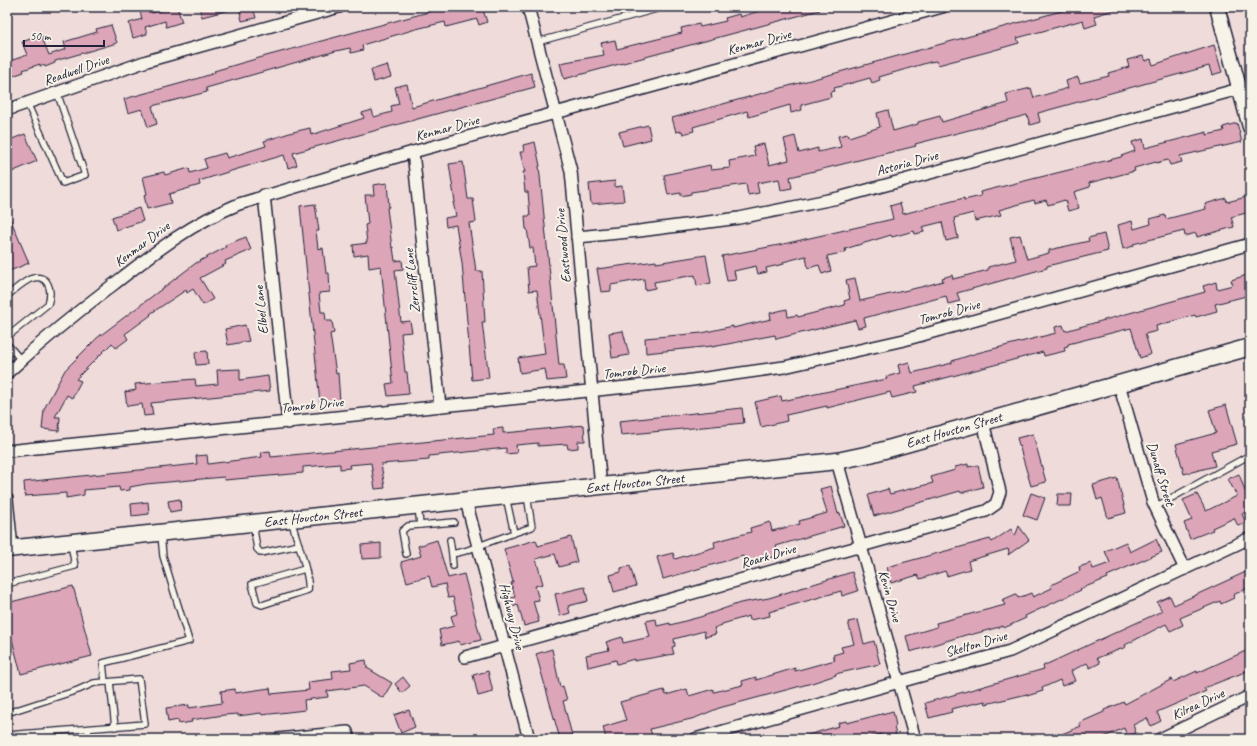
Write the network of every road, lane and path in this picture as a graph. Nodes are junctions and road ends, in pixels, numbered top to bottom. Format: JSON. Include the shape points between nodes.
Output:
{"nodes":[{"id":1,"x":339,"y":7,"type":"edge"},
{"id":2,"x":528,"y":7,"type":"edge"},
{"id":3,"x":664,"y":7,"type":"edge"},
{"id":4,"x":942,"y":7,"type":"edge"},
{"id":5,"x":1217,"y":7,"type":"edge"},
{"id":6,"x":537,"y":42,"type":"junction"},
{"id":7,"x":1239,"y":88,"type":"junction"},
{"id":8,"x":56,"y":92,"type":"junction"},
{"id":9,"x":27,"y":103,"type":"junction"},
{"id":10,"x":7,"y":110,"type":"edge"},
{"id":11,"x":556,"y":114,"type":"junction"},
{"id":12,"x":1250,"y":128,"type":"edge"},
{"id":13,"x":414,"y":152,"type":"junction"},
{"id":14,"x":264,"y":195,"type":"junction"},
{"id":15,"x":577,"y":237,"type":"junction"},
{"id":16,"x":1250,"y":244,"type":"edge"},
{"id":17,"x":7,"y":296,"type":"edge"},
{"id":18,"x":7,"y":337,"type":"edge"},
{"id":19,"x":7,"y":344,"type":"edge"},
{"id":20,"x":1250,"y":347,"type":"edge"},
{"id":21,"x":21,"y":360,"type":"junction"},
{"id":22,"x":7,"y":373,"type":"edge"},
{"id":23,"x":1119,"y":384,"type":"junction"},
{"id":24,"x":591,"y":390,"type":"junction"},
{"id":25,"x":440,"y":406,"type":"junction"},
{"id":26,"x":983,"y":422,"type":"junction"},
{"id":27,"x":288,"y":423,"type":"junction"},
{"id":28,"x":7,"y":451,"type":"edge"},
{"id":29,"x":1250,"y":455,"type":"edge"},
{"id":30,"x":837,"y":461,"type":"junction"},
{"id":31,"x":601,"y":487,"type":"junction"},
{"id":32,"x":527,"y":495,"type":"junction"},
{"id":33,"x":506,"y":497,"type":"junction"},
{"id":34,"x":7,"y":499,"type":"edge"},
{"id":35,"x":466,"y":501,"type":"junction"},
{"id":36,"x":418,"y":506,"type":"junction"},
{"id":37,"x":1154,"y":507,"type":"junction"},
{"id":38,"x":291,"y":519,"type":"junction"},
{"id":39,"x":454,"y":522,"type":"dead end"},
{"id":40,"x":253,"y":523,"type":"junction"},
{"id":41,"x":420,"y":525,"type":"junction"},
{"id":42,"x":161,"y":533,"type":"junction"},
{"id":43,"x":514,"y":533,"type":"junction"},
{"id":44,"x":1250,"y":538,"type":"edge"},
{"id":45,"x":450,"y":540,"type":"dead end"},
{"id":46,"x":70,"y":542,"type":"junction"},
{"id":47,"x":298,"y":545,"type":"junction"},
{"id":48,"x":478,"y":545,"type":"junction"},
{"id":49,"x":860,"y":546,"type":"junction"},
{"id":50,"x":10,"y":549,"type":"edge"},
{"id":51,"x":406,"y":554,"type":"dead end"},
{"id":52,"x":452,"y":554,"type":"junction"},
{"id":53,"x":453,"y":566,"type":"dead end"},
{"id":54,"x":305,"y":569,"type":"junction"},
{"id":55,"x":1184,"y":569,"type":"junction"},
{"id":56,"x":7,"y":584,"type":"edge"},
{"id":57,"x":504,"y":646,"type":"junction"},
{"id":58,"x":465,"y":657,"type":"dead end"},
{"id":59,"x":108,"y":682,"type":"junction"},
{"id":60,"x":899,"y":682,"type":"junction"},
{"id":61,"x":1250,"y":696,"type":"edge"},
{"id":62,"x":7,"y":713,"type":"edge"},
{"id":63,"x":115,"y":727,"type":"junction"},
{"id":64,"x":88,"y":730,"type":"junction"},
{"id":65,"x":7,"y":735,"type":"edge"},
{"id":66,"x":348,"y":735,"type":"edge"},
{"id":67,"x":89,"y":739,"type":"edge"},
{"id":68,"x":278,"y":739,"type":"edge"},
{"id":69,"x":529,"y":739,"type":"edge"},
{"id":70,"x":695,"y":739,"type":"edge"},
{"id":71,"x":915,"y":739,"type":"edge"},
{"id":72,"x":1160,"y":739,"type":"edge"}],
"edges":[{"from":1,"to":8,"type":"street","name":"Readwell Drive","via":[[147,61]]},
{"from":2,"to":6,"type":"street","name":"Eastwood Drive"},
{"from":3,"to":6,"type":"lane"},
{"from":4,"to":11,"type":"street","name":"Kenmar Drive"},
{"from":5,"to":7,"type":"street"},
{"from":6,"to":11,"type":"street","name":"Eastwood Drive"},
{"from":7,"to":12,"type":"street"},
{"from":7,"to":15,"type":"street","name":"Astoria Drive","via":[[838,198],[739,218]]},
{"from":8,"to":9,"type":"street","name":"Readwell Drive"},
{"from":8,"to":9,"type":"lane","via":[[85,175],[63,184]]},
{"from":9,"to":10,"type":"street","name":"Readwell Drive"},
{"from":11,"to":13,"type":"street","name":"Kenmar Drive"},
{"from":11,"to":15,"type":"street","name":"Eastwood Drive","via":[[571,171]]},
{"from":13,"to":14,"type":"street","name":"Kenmar Drive"},
{"from":13,"to":25,"type":"street","name":"Zerrcliff Lane"},
{"from":14,"to":21,"type":"street","name":"Kenmar Drive","via":[[215,214],[178,235],[53,331]]},
{"from":14,"to":27,"type":"street","name":"Elbel Lane"},
{"from":15,"to":24,"type":"street","name":"Eastwood Drive"},
{"from":16,"to":24,"type":"street","name":"Tomrob Drive","via":[[904,340],[784,367],[693,380]]},
{"from":17,"to":18,"type":"lane","via":[[31,279],[40,278],[47,281],[51,288],[48,304]]},
{"from":19,"to":21,"type":"lane"},
{"from":20,"to":23,"type":"main road","name":"East Houston Street"},
{"from":21,"to":22,"type":"street","name":"Kenmar Drive"},
{"from":23,"to":26,"type":"main road","name":"East Houston Street"},
{"from":23,"to":37,"type":"street","name":"Dunaff Street"},
{"from":24,"to":25,"type":"street","name":"Tomrob Drive"},
{"from":24,"to":31,"type":"street","name":"Eastwood Drive"},
{"from":25,"to":27,"type":"street","name":"Tomrob Drive"},
{"from":26,"to":30,"type":"main road","name":"East Houston Street"},
{"from":26,"to":49,"type":"street","name":"Roark Drive","via":[[1000,492],[996,504],[986,511]]},
{"from":27,"to":28,"type":"street","name":"Tomrob Drive"},
{"from":29,"to":37,"type":"lane"},
{"from":30,"to":31,"type":"main road","name":"East Houston Street"},
{"from":30,"to":49,"type":"street","name":"Kevin Drive"},
{"from":31,"to":32,"type":"main road","name":"East Houston Street"},
{"from":32,"to":33,"type":"main road","name":"East Houston Street"},
{"from":32,"to":43,"type":"lane","via":[[532,527]]},
{"from":33,"to":35,"type":"main road","name":"East Houston Street"},
{"from":33,"to":43,"type":"lane"},
{"from":34,"to":50,"type":"street"},
{"from":35,"to":36,"type":"main road","name":"East Houston Street"},
{"from":35,"to":48,"type":"street","name":"Highway Drive"},
{"from":36,"to":38,"type":"main road","name":"East Houston Street"},
{"from":36,"to":41,"type":"lane"},
{"from":37,"to":55,"type":"street","name":"Dunaff Street"},
{"from":38,"to":40,"type":"main road","name":"East Houston Street"},
{"from":38,"to":47,"type":"lane"},
{"from":39,"to":41,"type":"lane"},
{"from":40,"to":42,"type":"main road","name":"East Houston Street"},
{"from":40,"to":47,"type":"lane","via":[[257,548],[261,552]]},
{"from":41,"to":51,"type":"lane","via":[[408,526],[402,531]]},
{"from":42,"to":46,"type":"main road","name":"East Houston Street"},
{"from":42,"to":59,"type":"lane","via":[[163,556],[188,641],[103,663]]},
{"from":43,"to":48,"type":"lane"},
{"from":44,"to":55,"type":"street","name":"Skelton Drive"},
{"from":45,"to":52,"type":"lane"},
{"from":46,"to":50,"type":"main road","name":"East Houston Street"},
{"from":46,"to":56,"type":"lane","via":[[75,566]]},
{"from":47,"to":54,"type":"lane"},
{"from":48,"to":52,"type":"lane"},
{"from":48,"to":57,"type":"street","name":"Highway Drive"},
{"from":49,"to":57,"type":"street","name":"Roark Drive"},
{"from":49,"to":60,"type":"street","name":"Kevin Drive"},
{"from":52,"to":53,"type":"lane"},
{"from":54,"to":54,"type":"lane","via":[[308,590],[262,605],[257,603],[252,584]]},
{"from":55,"to":60,"type":"street","name":"Skelton Drive","via":[[1010,651]]},
{"from":57,"to":58,"type":"street","name":"Roark Drive"},
{"from":57,"to":69,"type":"street","name":"Highway Drive"},
{"from":59,"to":62,"type":"lane","via":[[94,683]]},
{"from":59,"to":63,"type":"lane"},
{"from":59,"to":63,"type":"lane","via":[[139,679],[144,724]]},
{"from":60,"to":70,"type":"street","name":"Skelton Drive"},
{"from":60,"to":71,"type":"street","name":"Kevin Drive"},
{"from":61,"to":72,"type":"street","name":"Kilrea Drive"},
{"from":63,"to":64,"type":"lane"},
{"from":64,"to":65,"type":"lane"},
{"from":64,"to":67,"type":"lane"},
{"from":66,"to":68,"type":"street"}]}
